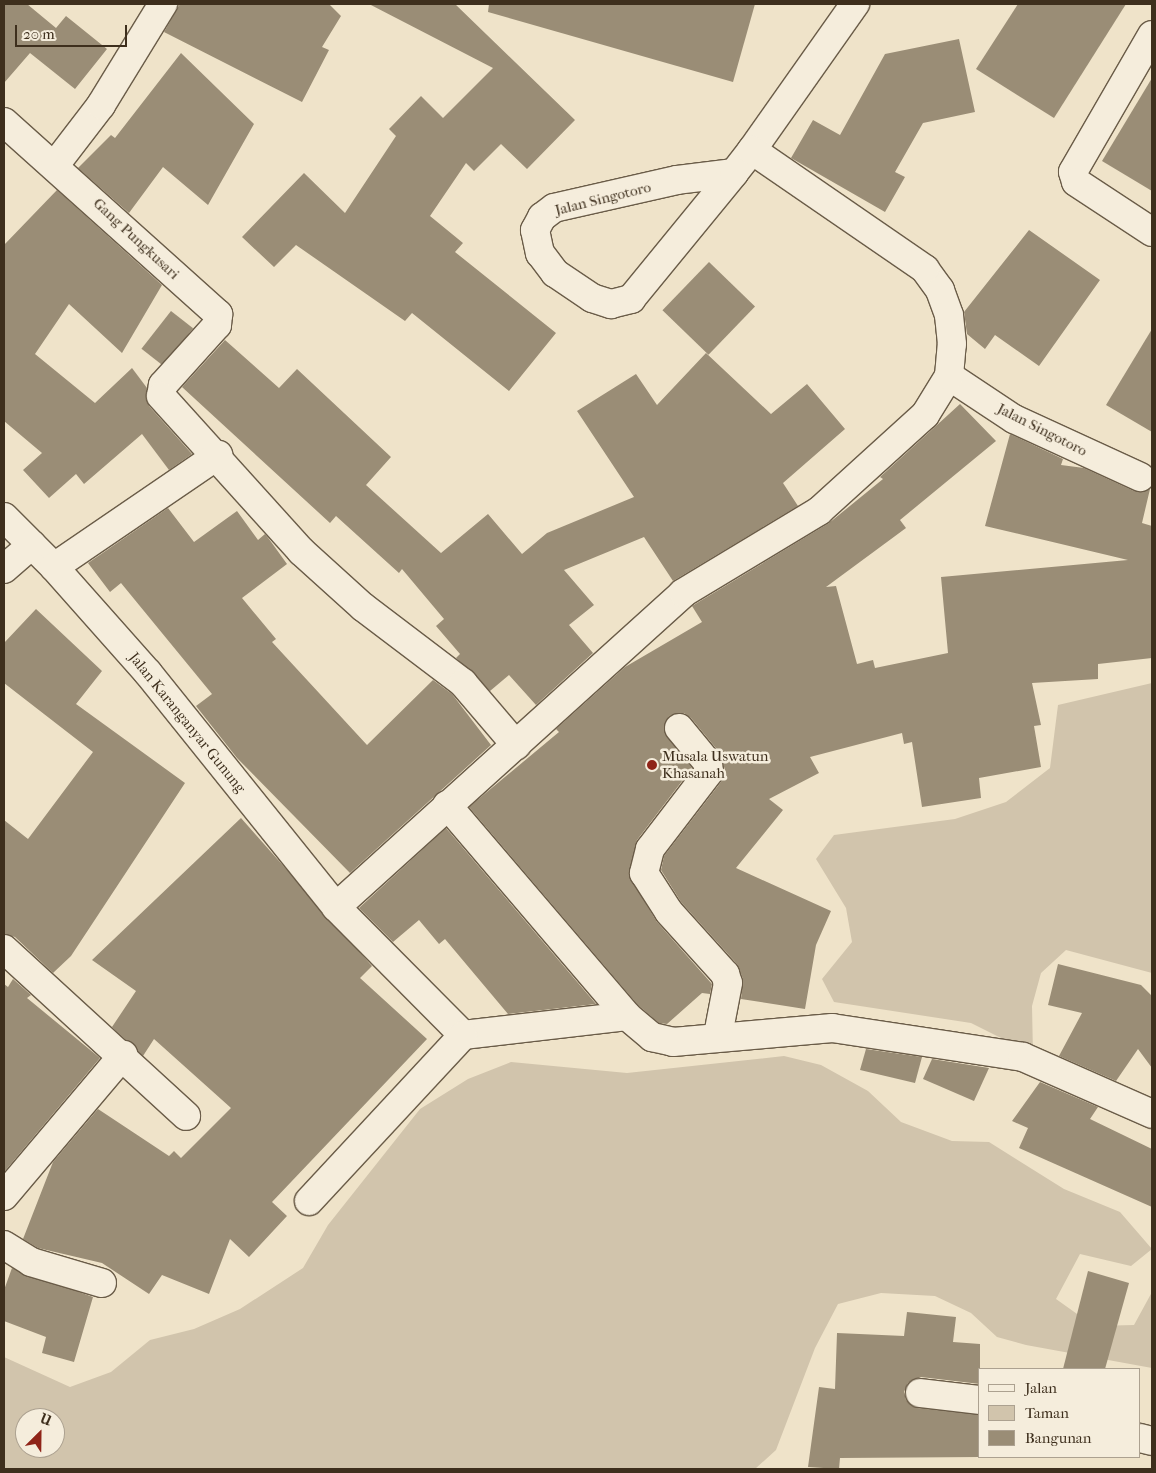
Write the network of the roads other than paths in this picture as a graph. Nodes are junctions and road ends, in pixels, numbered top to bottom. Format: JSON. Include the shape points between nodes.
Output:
{"nodes":[{"id":1,"x":163,"y":4,"type":"edge"},
{"id":2,"x":854,"y":4,"type":"edge"},
{"id":3,"x":1152,"y":35,"type":"edge"},
{"id":4,"x":4,"y":122,"type":"edge"},
{"id":5,"x":752,"y":150,"type":"junction"},
{"id":6,"x":55,"y":165,"type":"junction"},
{"id":7,"x":734,"y":172,"type":"junction"},
{"id":8,"x":1152,"y":232,"type":"edge"},
{"id":9,"x":949,"y":376,"type":"junction"},
{"id":10,"x":218,"y":455,"type":"junction"},
{"id":11,"x":1140,"y":477,"type":"dead end"},
{"id":12,"x":4,"y":517,"type":"edge"},
{"id":13,"x":32,"y":546,"type":"junction"},
{"id":14,"x":54,"y":566,"type":"junction"},
{"id":15,"x":4,"y":569,"type":"edge"},
{"id":16,"x":679,"y":728,"type":"dead end"},
{"id":17,"x":516,"y":745,"type":"junction"},
{"id":18,"x":447,"y":805,"type":"junction"},
{"id":19,"x":336,"y":907,"type":"junction"},
{"id":20,"x":4,"y":949,"type":"edge"},
{"id":21,"x":627,"y":1016,"type":"junction"},
{"id":22,"x":463,"y":1035,"type":"junction"},
{"id":23,"x":718,"y":1035,"type":"junction"},
{"id":24,"x":123,"y":1055,"type":"junction"},
{"id":25,"x":1152,"y":1114,"type":"edge"},
{"id":26,"x":186,"y":1116,"type":"dead end"},
{"id":27,"x":4,"y":1196,"type":"edge"},
{"id":28,"x":309,"y":1201,"type":"dead end"},
{"id":29,"x":4,"y":1245,"type":"edge"},
{"id":30,"x":102,"y":1283,"type":"dead end"},
{"id":31,"x":920,"y":1393,"type":"dead end"},
{"id":32,"x":978,"y":1400,"type":"edge"}],
"edges":[{"from":1,"to":6,"type":"street","via":[[101,105]]},
{"from":2,"to":5,"type":"street","name":"Jalan Singotoro"},
{"from":3,"to":8,"type":"street","via":[[1073,172],[1076,182]]},
{"from":4,"to":6,"type":"street","name":"Gang Pungkusari"},
{"from":5,"to":7,"type":"street","name":"Jalan Singotoro"},
{"from":5,"to":9,"type":"street","via":[[925,269],[940,290],[948,315],[952,344]]},
{"from":6,"to":10,"type":"street","name":"Gang Pungkusari","via":[[218,314],[217,325],[160,391]]},
{"from":7,"to":7,"type":"street","name":"Jalan Singotoro","via":[[631,299],[611,304],[592,298],[555,272],[540,253],[535,230],[542,218],[554,208]]},
{"from":9,"to":11,"type":"street","name":"Jalan Singotoro","via":[[1014,418]]},
{"from":9,"to":17,"type":"street","via":[[925,415],[819,511],[683,593]]},
{"from":10,"to":14,"type":"street"},
{"from":10,"to":17,"type":"street","via":[[301,551],[364,607],[463,683]]},
{"from":12,"to":13,"type":"street","name":"Jalan Karanganyar Gunung"},
{"from":13,"to":14,"type":"street","name":"Jalan Karanganyar Gunung"},
{"from":13,"to":15,"type":"street"},
{"from":14,"to":19,"type":"street","name":"Jalan Karanganyar Gunung","via":[[148,673]]},
{"from":16,"to":23,"type":"street","via":[[708,763],[709,772],[650,849],[644,873],[669,912],[725,974],[728,983]]},
{"from":17,"to":18,"type":"street"},
{"from":18,"to":19,"type":"street"},
{"from":18,"to":21,"type":"street"},
{"from":19,"to":22,"type":"street","name":"Jalan Karanganyar Gunung"},
{"from":20,"to":24,"type":"street"},
{"from":21,"to":22,"type":"street"},
{"from":21,"to":23,"type":"street","via":[[662,1041]]},
{"from":22,"to":28,"type":"street"},
{"from":23,"to":25,"type":"street","via":[[832,1028],[1023,1057]]},
{"from":24,"to":26,"type":"street"},
{"from":24,"to":27,"type":"street"},
{"from":29,"to":30,"type":"street","via":[[31,1262]]},
{"from":31,"to":32,"type":"street"}]}
